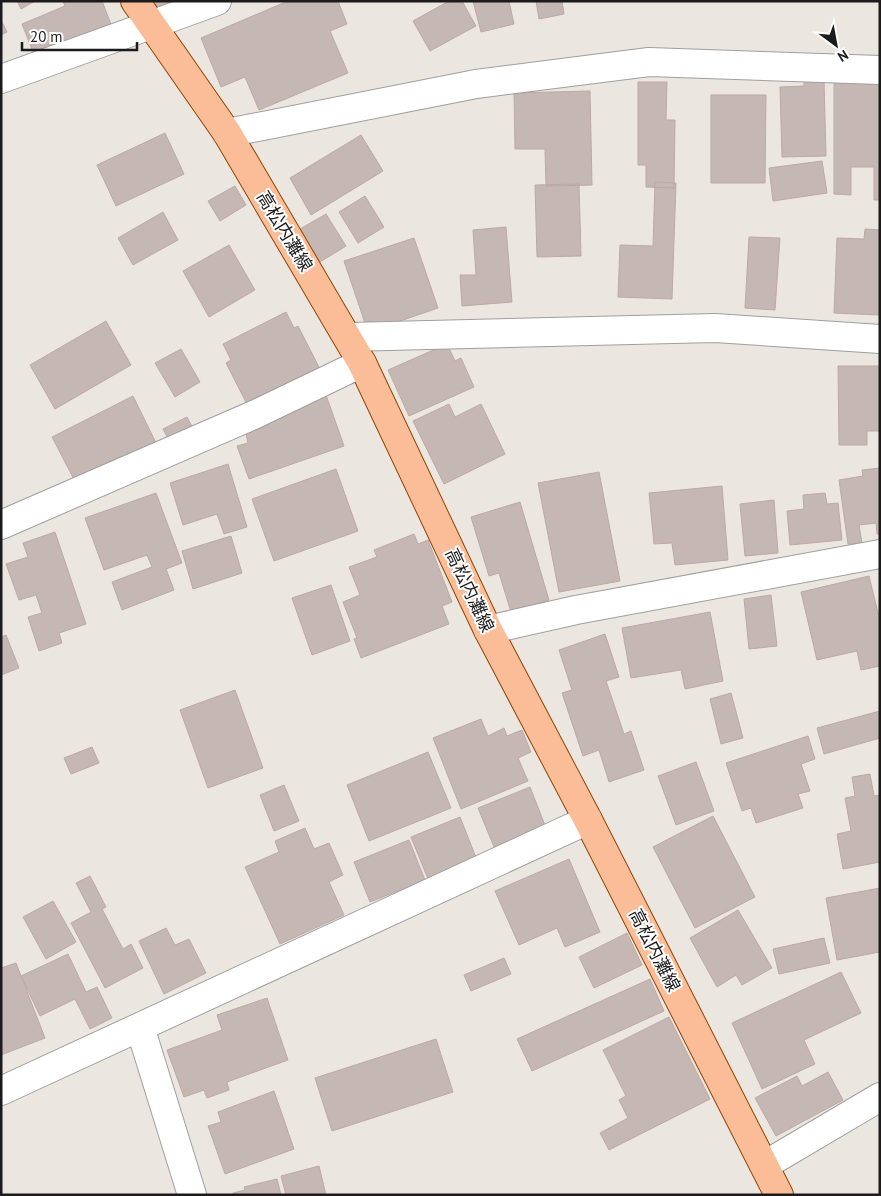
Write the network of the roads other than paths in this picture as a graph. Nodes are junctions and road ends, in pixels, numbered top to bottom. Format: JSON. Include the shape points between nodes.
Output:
{"nodes":[{"id":1,"x":135,"y":1,"type":"edge"},
{"id":2,"x":217,"y":1,"type":"edge"},
{"id":3,"x":150,"y":25,"type":"junction"},
{"id":4,"x":880,"y":70,"type":"edge"},
{"id":5,"x":1,"y":79,"type":"edge"},
{"id":6,"x":228,"y":134,"type":"junction"},
{"id":7,"x":348,"y":338,"type":"junction"},
{"id":8,"x":880,"y":339,"type":"edge"},
{"id":9,"x":362,"y":363,"type":"junction"},
{"id":10,"x":1,"y":525,"type":"edge"},
{"id":11,"x":880,"y":554,"type":"edge"},
{"id":12,"x":488,"y":630,"type":"junction"},
{"id":13,"x":588,"y":820,"type":"junction"},
{"id":14,"x":140,"y":1027,"type":"junction"},
{"id":15,"x":1,"y":1091,"type":"edge"},
{"id":16,"x":880,"y":1097,"type":"edge"},
{"id":17,"x":765,"y":1165,"type":"junction"},
{"id":18,"x":192,"y":1195,"type":"edge"},
{"id":19,"x":779,"y":1195,"type":"edge"}],
"edges":[{"from":1,"to":3,"type":"main road","name":"高松内灘線"},
{"from":2,"to":3,"type":"street"},
{"from":3,"to":5,"type":"street"},
{"from":3,"to":6,"type":"main road","name":"高松内灘線"},
{"from":4,"to":6,"type":"street","via":[[649,62],[476,84]]},
{"from":6,"to":7,"type":"main road","name":"高松内灘線"},
{"from":7,"to":8,"type":"street","via":[[715,328]]},
{"from":7,"to":9,"type":"main road","name":"高松内灘線"},
{"from":9,"to":10,"type":"street","via":[[258,413]]},
{"from":9,"to":12,"type":"main road","name":"高松内灘線"},
{"from":11,"to":12,"type":"street","via":[[576,610]]},
{"from":12,"to":13,"type":"main road","name":"高松内灘線"},
{"from":13,"to":14,"type":"street"},
{"from":13,"to":17,"type":"main road","name":"高松内灘線"},
{"from":14,"to":15,"type":"street"},
{"from":14,"to":18,"type":"street"},
{"from":16,"to":17,"type":"street"},
{"from":17,"to":19,"type":"main road","name":"高松内灘線"}]}
